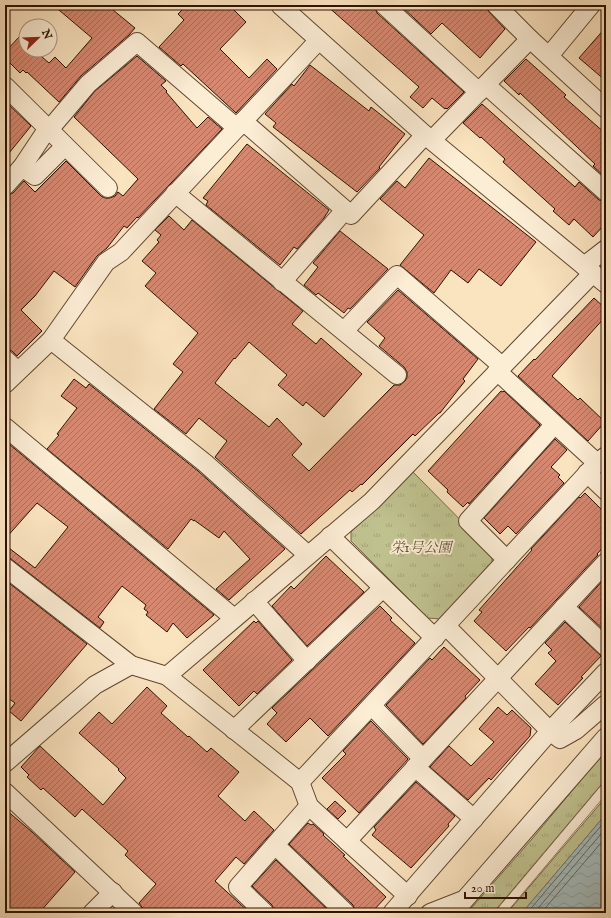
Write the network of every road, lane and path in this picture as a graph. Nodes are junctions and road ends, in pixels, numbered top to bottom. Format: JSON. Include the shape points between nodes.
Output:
{"nodes":[{"id":1,"x":384,"y":5,"type":"edge"},
{"id":2,"x":496,"y":5,"type":"edge"},
{"id":3,"x":591,"y":5,"type":"edge"},
{"id":4,"x":292,"y":9,"type":"edge"},
{"id":5,"x":530,"y":39,"type":"junction"},
{"id":6,"x":319,"y":40,"type":"junction"},
{"id":7,"x":549,"y":56,"type":"junction"},
{"id":8,"x":5,"y":86,"type":"edge"},
{"id":9,"x":482,"y":88,"type":"junction"},
{"id":10,"x":606,"y":109,"type":"edge"},
{"id":11,"x":240,"y":124,"type":"junction"},
{"id":12,"x":48,"y":128,"type":"junction"},
{"id":13,"x":428,"y":138,"type":"junction"},
{"id":14,"x":65,"y":146,"type":"junction"},
{"id":15,"x":22,"y":167,"type":"junction"},
{"id":16,"x":5,"y":186,"type":"edge"},
{"id":17,"x":108,"y":188,"type":"dead end"},
{"id":18,"x":606,"y":192,"type":"edge"},
{"id":19,"x":175,"y":194,"type":"junction"},
{"id":20,"x":345,"y":210,"type":"junction"},
{"id":21,"x":606,"y":249,"type":"edge"},
{"id":22,"x":594,"y":274,"type":"edge"},
{"id":23,"x":282,"y":282,"type":"junction"},
{"id":24,"x":344,"y":332,"type":"junction"},
{"id":25,"x":52,"y":340,"type":"junction"},
{"id":26,"x":11,"y":365,"type":"edge"},
{"id":27,"x":500,"y":369,"type":"junction"},
{"id":28,"x":397,"y":376,"type":"dead end"},
{"id":29,"x":5,"y":384,"type":"edge"},
{"id":30,"x":554,"y":424,"type":"junction"},
{"id":31,"x":5,"y":427,"type":"edge"},
{"id":32,"x":597,"y":464,"type":"edge"},
{"id":33,"x":606,"y":491,"type":"edge"},
{"id":34,"x":330,"y":536,"type":"junction"},
{"id":35,"x":308,"y":555,"type":"junction"},
{"id":36,"x":507,"y":560,"type":"junction"},
{"id":37,"x":606,"y":562,"type":"edge"},
{"id":38,"x":5,"y":567,"type":"edge"},
{"id":39,"x":383,"y":588,"type":"junction"},
{"id":40,"x":254,"y":601,"type":"junction"},
{"id":41,"x":564,"y":607,"type":"junction"},
{"id":42,"x":234,"y":618,"type":"junction"},
{"id":43,"x":440,"y":632,"type":"junction"},
{"id":44,"x":606,"y":647,"type":"edge"},
{"id":45,"x":307,"y":661,"type":"junction"},
{"id":46,"x":131,"y":665,"type":"junction"},
{"id":47,"x":606,"y":672,"type":"edge"},
{"id":48,"x":167,"y":676,"type":"junction"},
{"id":49,"x":498,"y":678,"type":"junction"},
{"id":50,"x":606,"y":704,"type":"edge"},
{"id":51,"x":372,"y":706,"type":"junction"},
{"id":52,"x":234,"y":730,"type":"junction"},
{"id":53,"x":550,"y":731,"type":"junction"},
{"id":54,"x":606,"y":737,"type":"edge"},
{"id":55,"x":5,"y":763,"type":"edge"},
{"id":56,"x":419,"y":763,"type":"junction"},
{"id":57,"x":300,"y":782,"type":"junction"},
{"id":58,"x":606,"y":787,"type":"edge"},
{"id":59,"x":5,"y":792,"type":"edge"},
{"id":60,"x":309,"y":806,"type":"junction"},
{"id":61,"x":474,"y":819,"type":"junction"},
{"id":62,"x":347,"y":841,"type":"junction"},
{"id":63,"x":275,"y":845,"type":"junction"},
{"id":64,"x":113,"y":892,"type":"junction"},
{"id":65,"x":408,"y":896,"type":"junction"},
{"id":66,"x":465,"y":899,"type":"junction"},
{"id":67,"x":92,"y":913,"type":"edge"},
{"id":68,"x":134,"y":913,"type":"edge"},
{"id":69,"x":265,"y":913,"type":"edge"},
{"id":70,"x":346,"y":913,"type":"edge"},
{"id":71,"x":392,"y":913,"type":"edge"},
{"id":72,"x":430,"y":913,"type":"edge"},
{"id":73,"x":453,"y":913,"type":"edge"},
{"id":74,"x":500,"y":913,"type":"edge"}],
"edges":[{"from":1,"to":9,"type":"street"},
{"from":2,"to":5,"type":"street"},
{"from":3,"to":7,"type":"street"},
{"from":4,"to":6,"type":"street"},
{"from":5,"to":7,"type":"street"},
{"from":5,"to":9,"type":"street"},
{"from":6,"to":11,"type":"street"},
{"from":6,"to":13,"type":"street"},
{"from":7,"to":10,"type":"street"},
{"from":8,"to":12,"type":"street"},
{"from":9,"to":13,"type":"street"},
{"from":9,"to":18,"type":"street"},
{"from":11,"to":12,"type":"street","via":[[137,42],[88,84]]},
{"from":11,"to":19,"type":"street"},
{"from":11,"to":20,"type":"street"},
{"from":12,"to":14,"type":"street"},
{"from":12,"to":15,"type":"street"},
{"from":13,"to":20,"type":"street","via":[[351,215]]},
{"from":13,"to":22,"type":"street"},
{"from":14,"to":15,"type":"street","via":[[35,176]]},
{"from":14,"to":17,"type":"street"},
{"from":15,"to":16,"type":"street"},
{"from":19,"to":23,"type":"street"},
{"from":19,"to":25,"type":"street","via":[[121,252],[106,262]]},
{"from":20,"to":23,"type":"street"},
{"from":21,"to":22,"type":"street"},
{"from":22,"to":27,"type":"street"},
{"from":23,"to":24,"type":"street"},
{"from":24,"to":27,"type":"street","via":[[397,275]]},
{"from":24,"to":28,"type":"street"},
{"from":25,"to":26,"type":"street"},
{"from":25,"to":35,"type":"street","via":[[205,463]]},
{"from":26,"to":29,"type":"street"},
{"from":27,"to":30,"type":"street"},
{"from":27,"to":34,"type":"street","via":[[372,501]]},
{"from":30,"to":32,"type":"street"},
{"from":30,"to":36,"type":"street","via":[[468,521]]},
{"from":31,"to":42,"type":"street"},
{"from":32,"to":33,"type":"street"},
{"from":32,"to":36,"type":"street"},
{"from":34,"to":35,"type":"street"},
{"from":34,"to":39,"type":"street"},
{"from":35,"to":40,"type":"street"},
{"from":36,"to":43,"type":"street"},
{"from":37,"to":41,"type":"street"},
{"from":38,"to":46,"type":"street"},
{"from":39,"to":43,"type":"street"},
{"from":39,"to":45,"type":"street"},
{"from":40,"to":42,"type":"street"},
{"from":40,"to":45,"type":"street"},
{"from":41,"to":44,"type":"street"},
{"from":41,"to":49,"type":"street"},
{"from":42,"to":48,"type":"street"},
{"from":43,"to":49,"type":"street"},
{"from":43,"to":51,"type":"street"},
{"from":45,"to":52,"type":"street"},
{"from":46,"to":48,"type":"street"},
{"from":46,"to":55,"type":"street","via":[[95,685]]},
{"from":47,"to":53,"type":"street"},
{"from":48,"to":52,"type":"street"},
{"from":49,"to":53,"type":"street"},
{"from":49,"to":56,"type":"street"},
{"from":50,"to":53,"type":"street","via":[[576,730],[560,739]]},
{"from":51,"to":56,"type":"street"},
{"from":51,"to":57,"type":"street"},
{"from":52,"to":57,"type":"street"},
{"from":53,"to":61,"type":"street"},
{"from":54,"to":66,"type":"street"},
{"from":56,"to":61,"type":"street"},
{"from":56,"to":62,"type":"street"},
{"from":57,"to":60,"type":"street"},
{"from":58,"to":74,"type":"lane"},
{"from":59,"to":64,"type":"street"},
{"from":60,"to":62,"type":"street"},
{"from":60,"to":63,"type":"street"},
{"from":61,"to":65,"type":"street"},
{"from":62,"to":65,"type":"street"},
{"from":63,"to":69,"type":"street","via":[[238,887]]},
{"from":63,"to":70,"type":"street"},
{"from":64,"to":67,"type":"street"},
{"from":64,"to":68,"type":"street"},
{"from":65,"to":71,"type":"street"},
{"from":66,"to":72,"type":"street"},
{"from":66,"to":73,"type":"street"}]}
